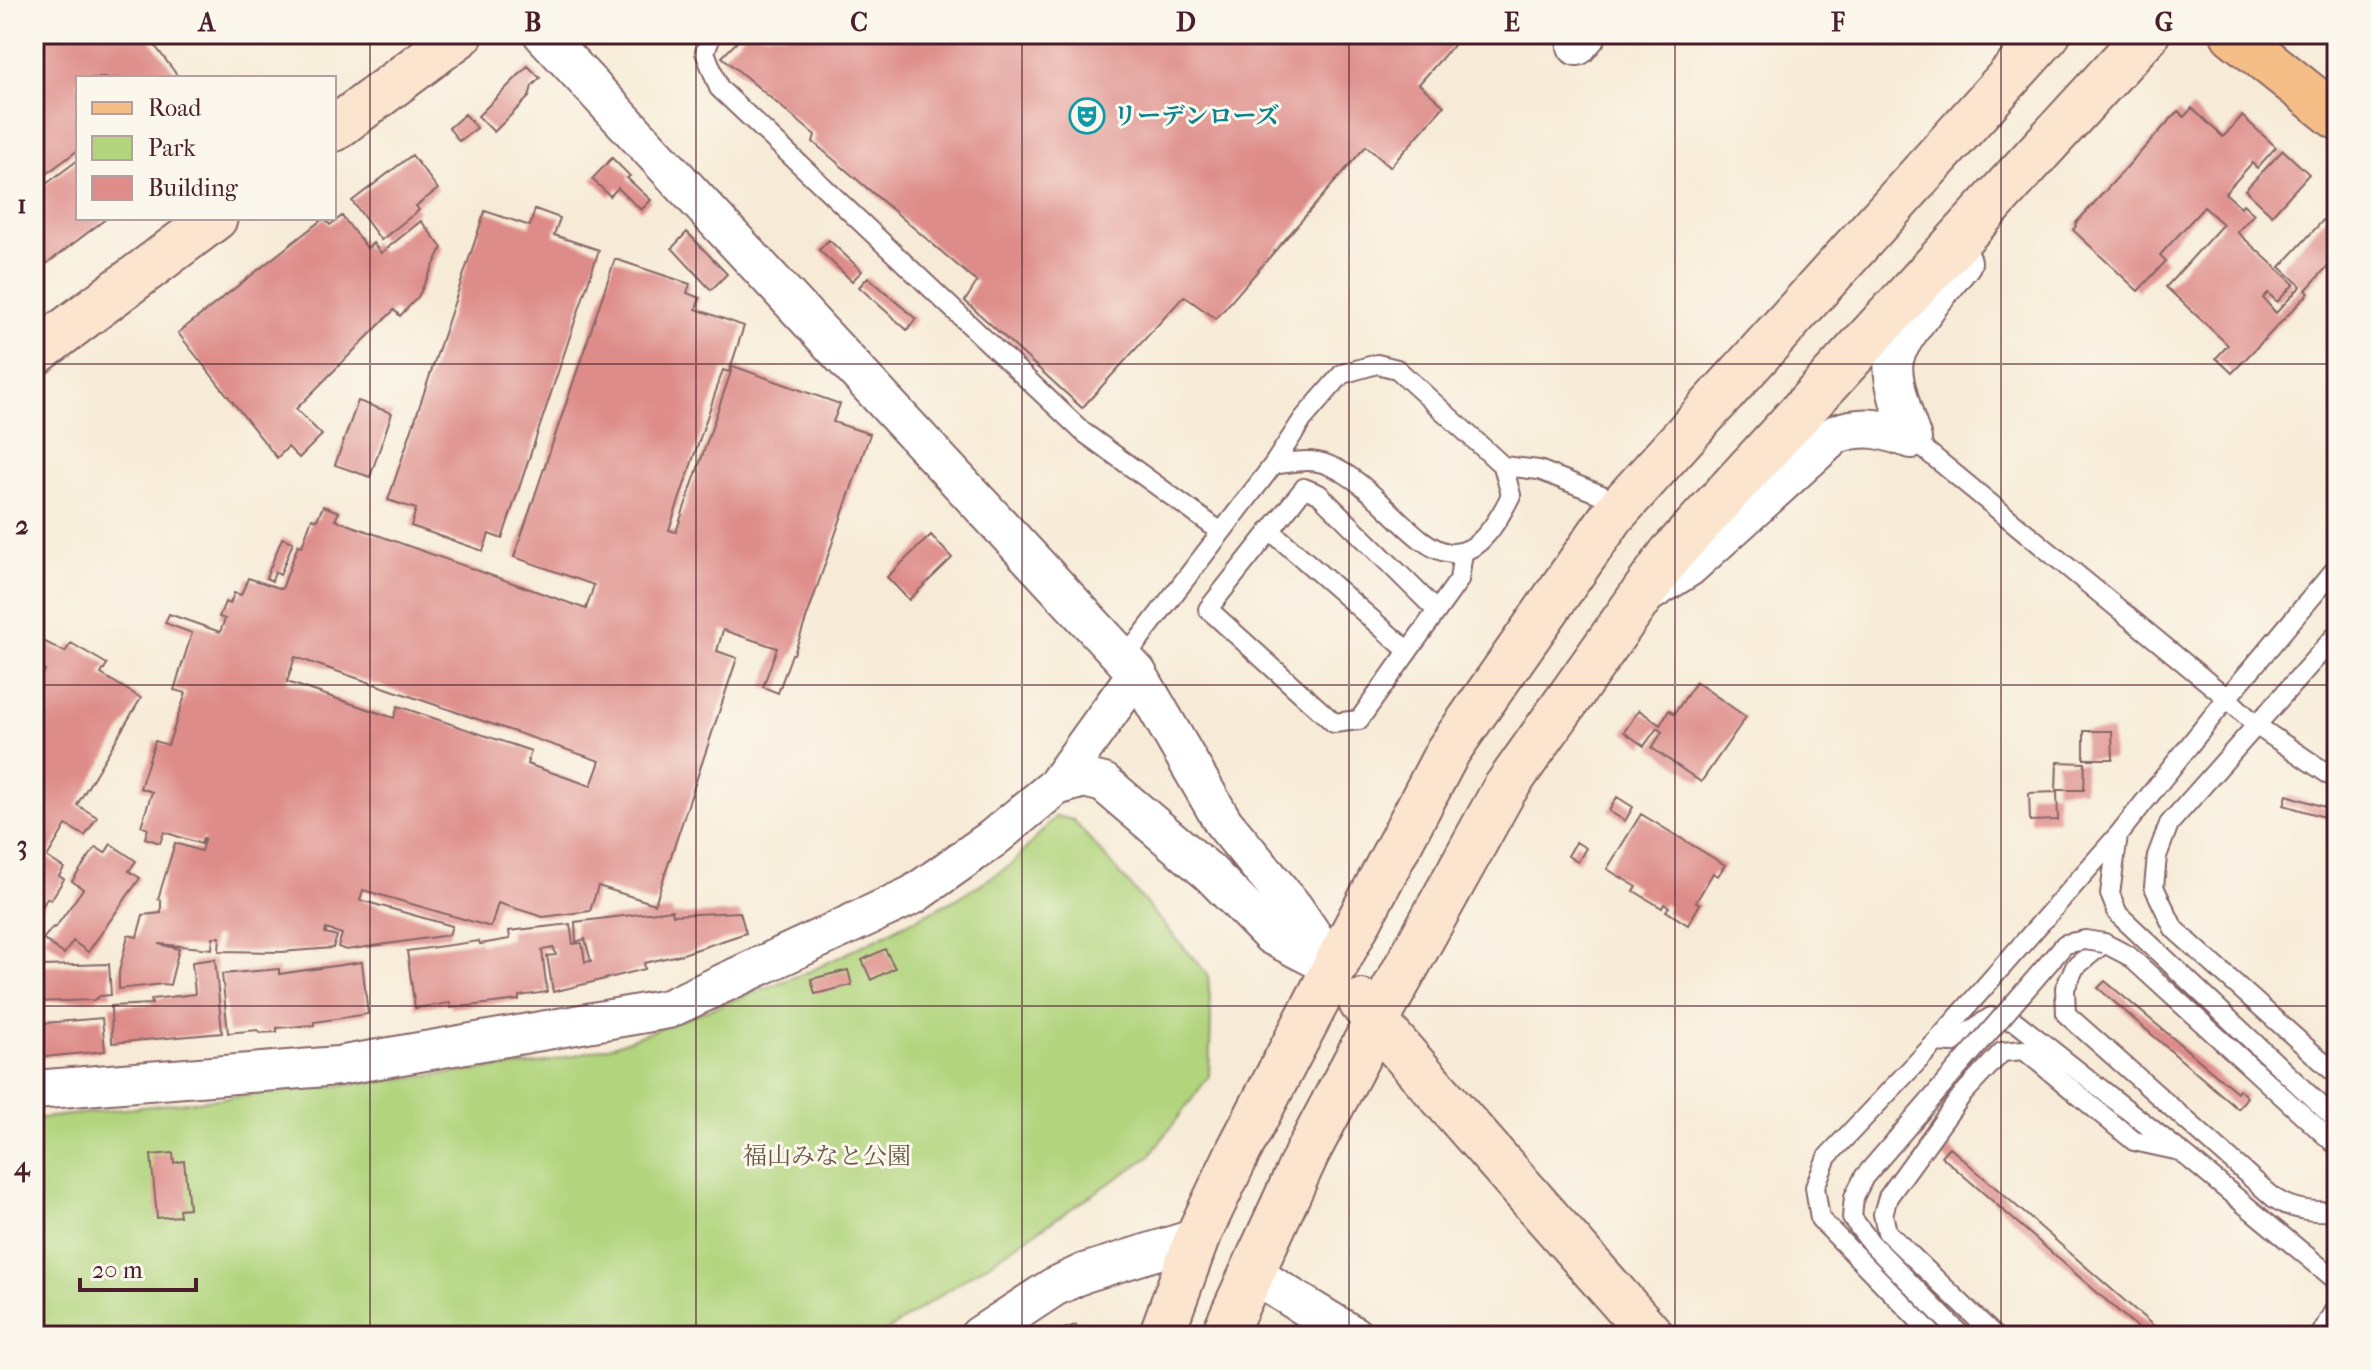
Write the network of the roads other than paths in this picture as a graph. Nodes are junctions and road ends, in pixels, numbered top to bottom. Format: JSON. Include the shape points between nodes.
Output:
{"nodes":[{"id":1,"x":461,"y":34,"type":"edge"},
{"id":2,"x":543,"y":34,"type":"edge"},
{"id":3,"x":712,"y":34,"type":"edge"},
{"id":4,"x":2048,"y":34,"type":"edge"},
{"id":5,"x":2147,"y":34,"type":"edge"},
{"id":6,"x":2233,"y":34,"type":"edge"},
{"id":7,"x":2337,"y":117,"type":"edge"},
{"id":8,"x":336,"y":128,"type":"edge"},
{"id":9,"x":2025,"y":167,"type":"junction"},
{"id":10,"x":212,"y":220,"type":"edge"},
{"id":11,"x":34,"y":354,"type":"edge"},
{"id":12,"x":1912,"y":439,"type":"junction"},
{"id":13,"x":1273,"y":465,"type":"junction"},
{"id":14,"x":1503,"y":466,"type":"junction"},
{"id":15,"x":1623,"y":504,"type":"junction"},
{"id":16,"x":1270,"y":530,"type":"junction"},
{"id":17,"x":1221,"y":532,"type":"junction"},
{"id":18,"x":1463,"y":552,"type":"junction"},
{"id":19,"x":2337,"y":567,"type":"edge"},
{"id":20,"x":1640,"y":598,"type":"junction"},
{"id":21,"x":1436,"y":610,"type":"junction"},
{"id":22,"x":2337,"y":634,"type":"edge"},
{"id":23,"x":1407,"y":650,"type":"junction"},
{"id":24,"x":1130,"y":666,"type":"junction"},
{"id":25,"x":2227,"y":698,"type":"junction"},
{"id":26,"x":2257,"y":726,"type":"junction"},
{"id":27,"x":2337,"y":780,"type":"edge"},
{"id":28,"x":1056,"y":786,"type":"junction"},
{"id":29,"x":2118,"y":835,"type":"junction"},
{"id":30,"x":2104,"y":943,"type":"junction"},
{"id":31,"x":1335,"y":968,"type":"junction"},
{"id":32,"x":1376,"y":1022,"type":"junction"},
{"id":33,"x":1936,"y":1042,"type":"junction"},
{"id":34,"x":2337,"y":1075,"type":"edge"},
{"id":35,"x":34,"y":1090,"type":"edge"},
{"id":36,"x":2337,"y":1121,"type":"edge"},
{"id":37,"x":2337,"y":1146,"type":"edge"},
{"id":38,"x":2180,"y":1151,"type":"junction"},
{"id":39,"x":2337,"y":1211,"type":"edge"},
{"id":40,"x":1197,"y":1238,"type":"junction"},
{"id":41,"x":1251,"y":1273,"type":"junction"},
{"id":42,"x":2337,"y":1281,"type":"edge"},
{"id":43,"x":2337,"y":1305,"type":"edge"},
{"id":44,"x":979,"y":1336,"type":"edge"},
{"id":45,"x":1161,"y":1336,"type":"edge"},
{"id":46,"x":1223,"y":1336,"type":"edge"},
{"id":47,"x":1354,"y":1336,"type":"edge"},
{"id":48,"x":1652,"y":1336,"type":"edge"},
{"id":49,"x":1934,"y":1336,"type":"edge"},
{"id":50,"x":1962,"y":1336,"type":"edge"},
{"id":51,"x":1995,"y":1336,"type":"edge"},
{"id":52,"x":2320,"y":1336,"type":"edge"}],
"edges":[{"from":1,"to":8,"type":"street"},
{"from":2,"to":24,"type":"street"},
{"from":3,"to":17,"type":"lane","via":[[705,52],[719,88],[1083,432]]},
{"from":4,"to":15,"type":"street"},
{"from":5,"to":9,"type":"street"},
{"from":6,"to":7,"type":"main road"},
{"from":9,"to":12,"type":"street","via":[[1998,216],[1907,334],[1893,360]]},
{"from":9,"to":20,"type":"street","via":[[1670,555]]},
{"from":10,"to":11,"type":"street"},
{"from":12,"to":20,"type":"street","via":[[1858,427],[1836,434],[1689,567]]},
{"from":12,"to":25,"type":"lane"},
{"from":13,"to":14,"type":"lane","via":[[1342,374],[1377,364],[1397,369]]},
{"from":13,"to":17,"type":"lane"},
{"from":13,"to":18,"type":"lane","via":[[1327,464],[1352,478],[1431,547],[1447,554]]},
{"from":14,"to":15,"type":"lane","via":[[1539,470]]},
{"from":14,"to":18,"type":"lane","via":[[1511,495],[1478,545]]},
{"from":15,"to":31,"type":"street","via":[[1448,751]]},
{"from":16,"to":21,"type":"lane","via":[[1304,488],[1319,494]]},
{"from":16,"to":23,"type":"lane"},
{"from":16,"to":23,"type":"lane","via":[[1208,609],[1334,723],[1359,720]]},
{"from":17,"to":24,"type":"lane"},
{"from":18,"to":21,"type":"lane","via":[[1459,580]]},
{"from":19,"to":25,"type":"lane"},
{"from":20,"to":32,"type":"street","via":[[1504,790]]},
{"from":21,"to":23,"type":"lane"},
{"from":22,"to":26,"type":"lane"},
{"from":24,"to":28,"type":"street"},
{"from":24,"to":31,"type":"street","via":[[1223,822]]},
{"from":25,"to":26,"type":"lane"},
{"from":25,"to":29,"type":"lane"},
{"from":26,"to":27,"type":"lane"},
{"from":26,"to":34,"type":"lane","via":[[2169,824],[2157,856],[2154,887],[2174,929]]},
{"from":28,"to":31,"type":"street","via":[[1084,778],[1104,783],[1210,873],[1271,935]]},
{"from":28,"to":35,"type":"street","via":[[913,895],[668,1009],[338,1066]]},
{"from":29,"to":33,"type":"lane"},
{"from":29,"to":36,"type":"lane","via":[[2110,894],[2118,914]]},
{"from":30,"to":37,"type":"lane","via":[[2129,956]]},
{"from":30,"to":39,"type":"lane","via":[[2075,967],[2065,988],[2066,1014],[2284,1205]]},
{"from":30,"to":50,"type":"lane","bridge":true,"via":[[2065,944],[1864,1177],[1854,1197],[1852,1218],[1871,1243]]},
{"from":31,"to":32,"type":"street"},
{"from":31,"to":40,"type":"street"},
{"from":32,"to":41,"type":"street"},
{"from":32,"to":48,"type":"street"},
{"from":33,"to":38,"type":"lane","via":[[1952,1043],[1991,1017],[2016,1022]]},
{"from":33,"to":49,"type":"lane","via":[[1827,1157],[1815,1187],[1820,1219]]},
{"from":38,"to":42,"type":"lane"},
{"from":38,"to":51,"type":"lane","via":[[2134,1141],[2024,1050],[2002,1052],[1962,1095],[1888,1197],[1883,1214],[1887,1232]]},
{"from":40,"to":44,"type":"street","via":[[1084,1273]]},
{"from":40,"to":45,"type":"street"},
{"from":41,"to":46,"type":"street"},
{"from":41,"to":47,"type":"street"},
{"from":43,"to":52,"type":"lane"}]}
